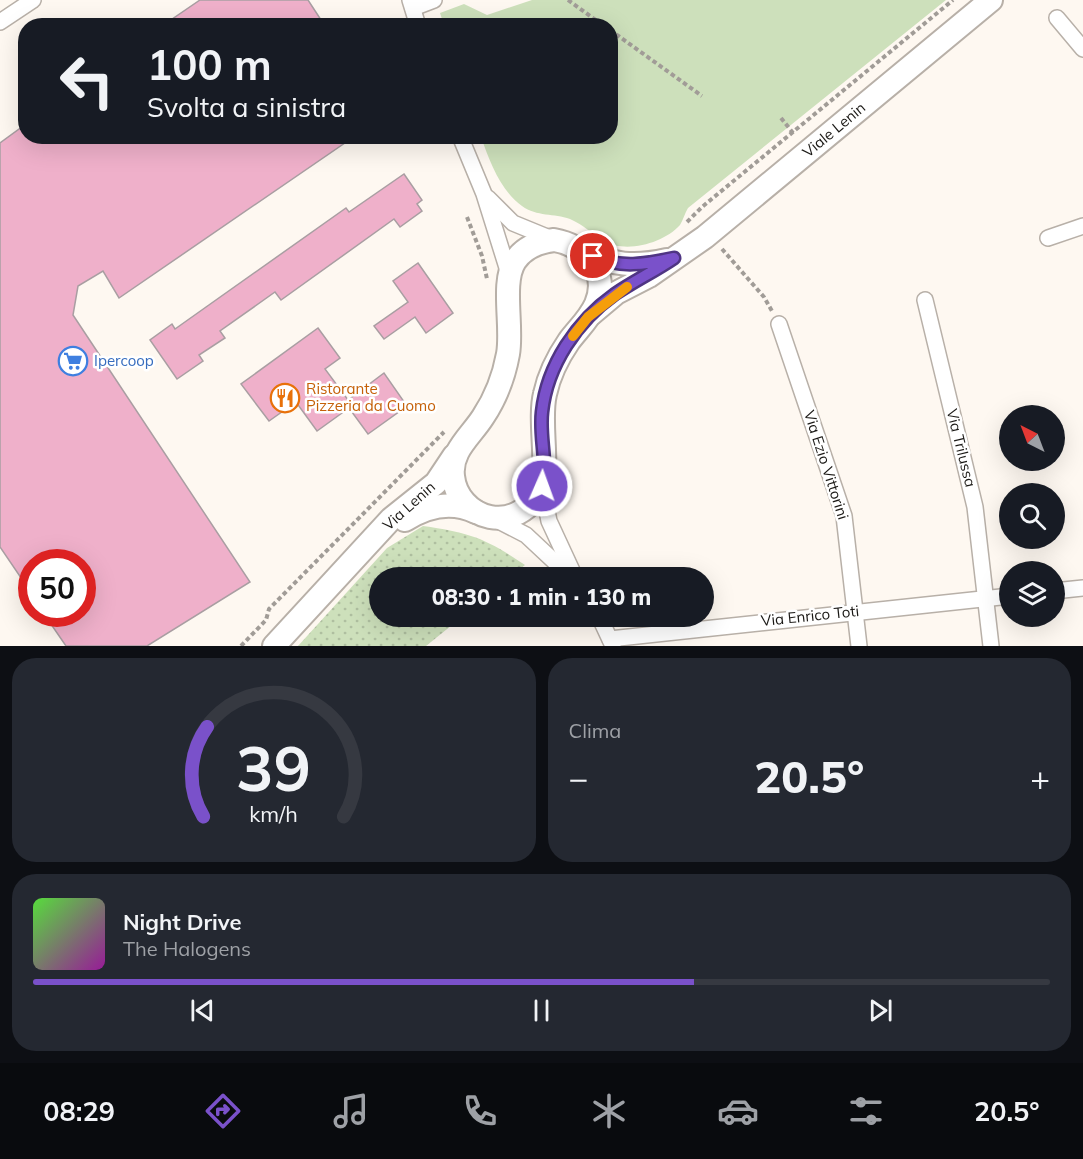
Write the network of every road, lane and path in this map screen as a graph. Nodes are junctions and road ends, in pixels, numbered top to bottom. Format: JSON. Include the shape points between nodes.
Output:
{"nodes":[{"id":1,"x":33,"y":0,"type":"edge"},
{"id":2,"x":434,"y":0,"type":"edge"},
{"id":3,"x":568,"y":0,"type":"edge"},
{"id":4,"x":953,"y":0,"type":"edge"},
{"id":5,"x":991,"y":0,"type":"edge"},
{"id":6,"x":412,"y":4,"type":"edge"},
{"id":7,"x":593,"y":18,"type":"edge"},
{"id":8,"x":1057,"y":18,"type":"dead end"},
{"id":9,"x":0,"y":22,"type":"edge"},
{"id":10,"x":618,"y":36,"type":"edge"},
{"id":11,"x":1083,"y":49,"type":"edge"},
{"id":12,"x":702,"y":96,"type":"dead end"},
{"id":13,"x":781,"y":118,"type":"dead end"},
{"id":14,"x":793,"y":133,"type":"junction"},
{"id":15,"x":463,"y":144,"type":"edge"},
{"id":16,"x":484,"y":194,"type":"junction"},
{"id":17,"x":702,"y":207,"type":"junction"},
{"id":18,"x":467,"y":217,"type":"dead end"},
{"id":19,"x":718,"y":226,"type":"junction"},
{"id":20,"x":1083,"y":226,"type":"edge"},
{"id":21,"x":683,"y":227,"type":"dead end"},
{"id":22,"x":1048,"y":238,"type":"dead end"},
{"id":23,"x":554,"y":240,"type":"junction"},
{"id":24,"x":582,"y":249,"type":"junction"},
{"id":25,"x":674,"y":258,"type":"junction"},
{"id":26,"x":509,"y":274,"type":"junction"},
{"id":27,"x":487,"y":285,"type":"dead end"},
{"id":28,"x":925,"y":300,"type":"dead end"},
{"id":29,"x":588,"y":317,"type":"junction"},
{"id":30,"x":779,"y":324,"type":"joint"},
{"id":31,"x":454,"y":437,"type":"junction"},
{"id":32,"x":542,"y":486,"type":"junction"},
{"id":33,"x":484,"y":515,"type":"junction"},
{"id":34,"x":353,"y":563,"type":"junction"},
{"id":35,"x":562,"y":567,"type":"edge"},
{"id":36,"x":569,"y":567,"type":"edge"},
{"id":37,"x":1083,"y":588,"type":"edge"},
{"id":38,"x":1065,"y":590,"type":"edge"},
{"id":39,"x":999,"y":597,"type":"edge"},
{"id":40,"x":985,"y":598,"type":"junction"},
{"id":41,"x":855,"y":611,"type":"junction"},
{"id":42,"x":604,"y":627,"type":"edge"},
{"id":43,"x":611,"y":642,"type":"edge"},
{"id":44,"x":241,"y":646,"type":"edge"},
{"id":45,"x":274,"y":646,"type":"edge"},
{"id":46,"x":859,"y":646,"type":"edge"},
{"id":47,"x":991,"y":646,"type":"edge"}],
"edges":[{"from":1,"to":9,"type":"street"},
{"from":2,"to":6,"type":"street"},
{"from":3,"to":7,"type":"path"},
{"from":4,"to":14,"type":"path"},
{"from":5,"to":19,"type":"main road","name":"Viale Lenin"},
{"from":8,"to":11,"type":"street"},
{"from":10,"to":12,"type":"path"},
{"from":13,"to":14,"type":"path"},
{"from":14,"to":17,"type":"path"},
{"from":15,"to":16,"type":"street"},
{"from":16,"to":23,"type":"street","via":[[513,223]]},
{"from":16,"to":26,"type":"street"},
{"from":17,"to":19,"type":"path"},
{"from":17,"to":21,"type":"path"},
{"from":18,"to":27,"type":"path","via":[[486,269]]},
{"from":19,"to":25,"type":"main road","name":"Viale Lenin"},
{"from":19,"to":30,"type":"path","via":[[729,239],[719,246],[764,297]]},
{"from":20,"to":22,"type":"street"},
{"from":23,"to":24,"type":"main road"},
{"from":23,"to":26,"type":"main road","via":[[539,242],[526,250]]},
{"from":24,"to":25,"type":"main road","via":[[604,261],[625,265]]},
{"from":24,"to":29,"type":"main road","via":[[592,260],[600,289]]},
{"from":25,"to":29,"type":"main road","name":"Viale Lenin","via":[[616,293]]},
{"from":26,"to":31,"type":"main road","name":"Via Lenin","via":[[508,356],[492,402]]},
{"from":28,"to":40,"type":"street","name":"Via Trilussa","via":[[975,507]]},
{"from":29,"to":32,"type":"main road","via":[[560,355],[545,393]]},
{"from":30,"to":41,"type":"street","name":"Via Ezio Vittorini","via":[[844,516]]},
{"from":31,"to":33,"type":"main road","via":[[456,490],[464,503]]},
{"from":31,"to":34,"type":"main road","name":"Via Lenin","via":[[436,483],[392,519]]},
{"from":31,"to":44,"type":"path","via":[[269,609],[266,620]]},
{"from":32,"to":33,"type":"main road","via":[[533,502],[520,512],[506,517]]},
{"from":32,"to":36,"type":"street","via":[[549,521]]},
{"from":33,"to":34,"type":"main road","name":"Via Lenin","via":[[453,505],[429,508],[388,533]]},
{"from":33,"to":35,"type":"street","via":[[526,535]]},
{"from":34,"to":45,"type":"main road","name":"Via Lenin"},
{"from":37,"to":38,"type":"street"},
{"from":39,"to":40,"type":"street","name":"Via Enrico Toti"},
{"from":40,"to":41,"type":"street","name":"Via Enrico Toti"},
{"from":40,"to":47,"type":"street","name":"Via Trilussa"},
{"from":41,"to":43,"type":"street","name":"Via Enrico Toti"},
{"from":41,"to":46,"type":"street","name":"Via Ezio Vittorini"},
{"from":42,"to":43,"type":"street"}]}
